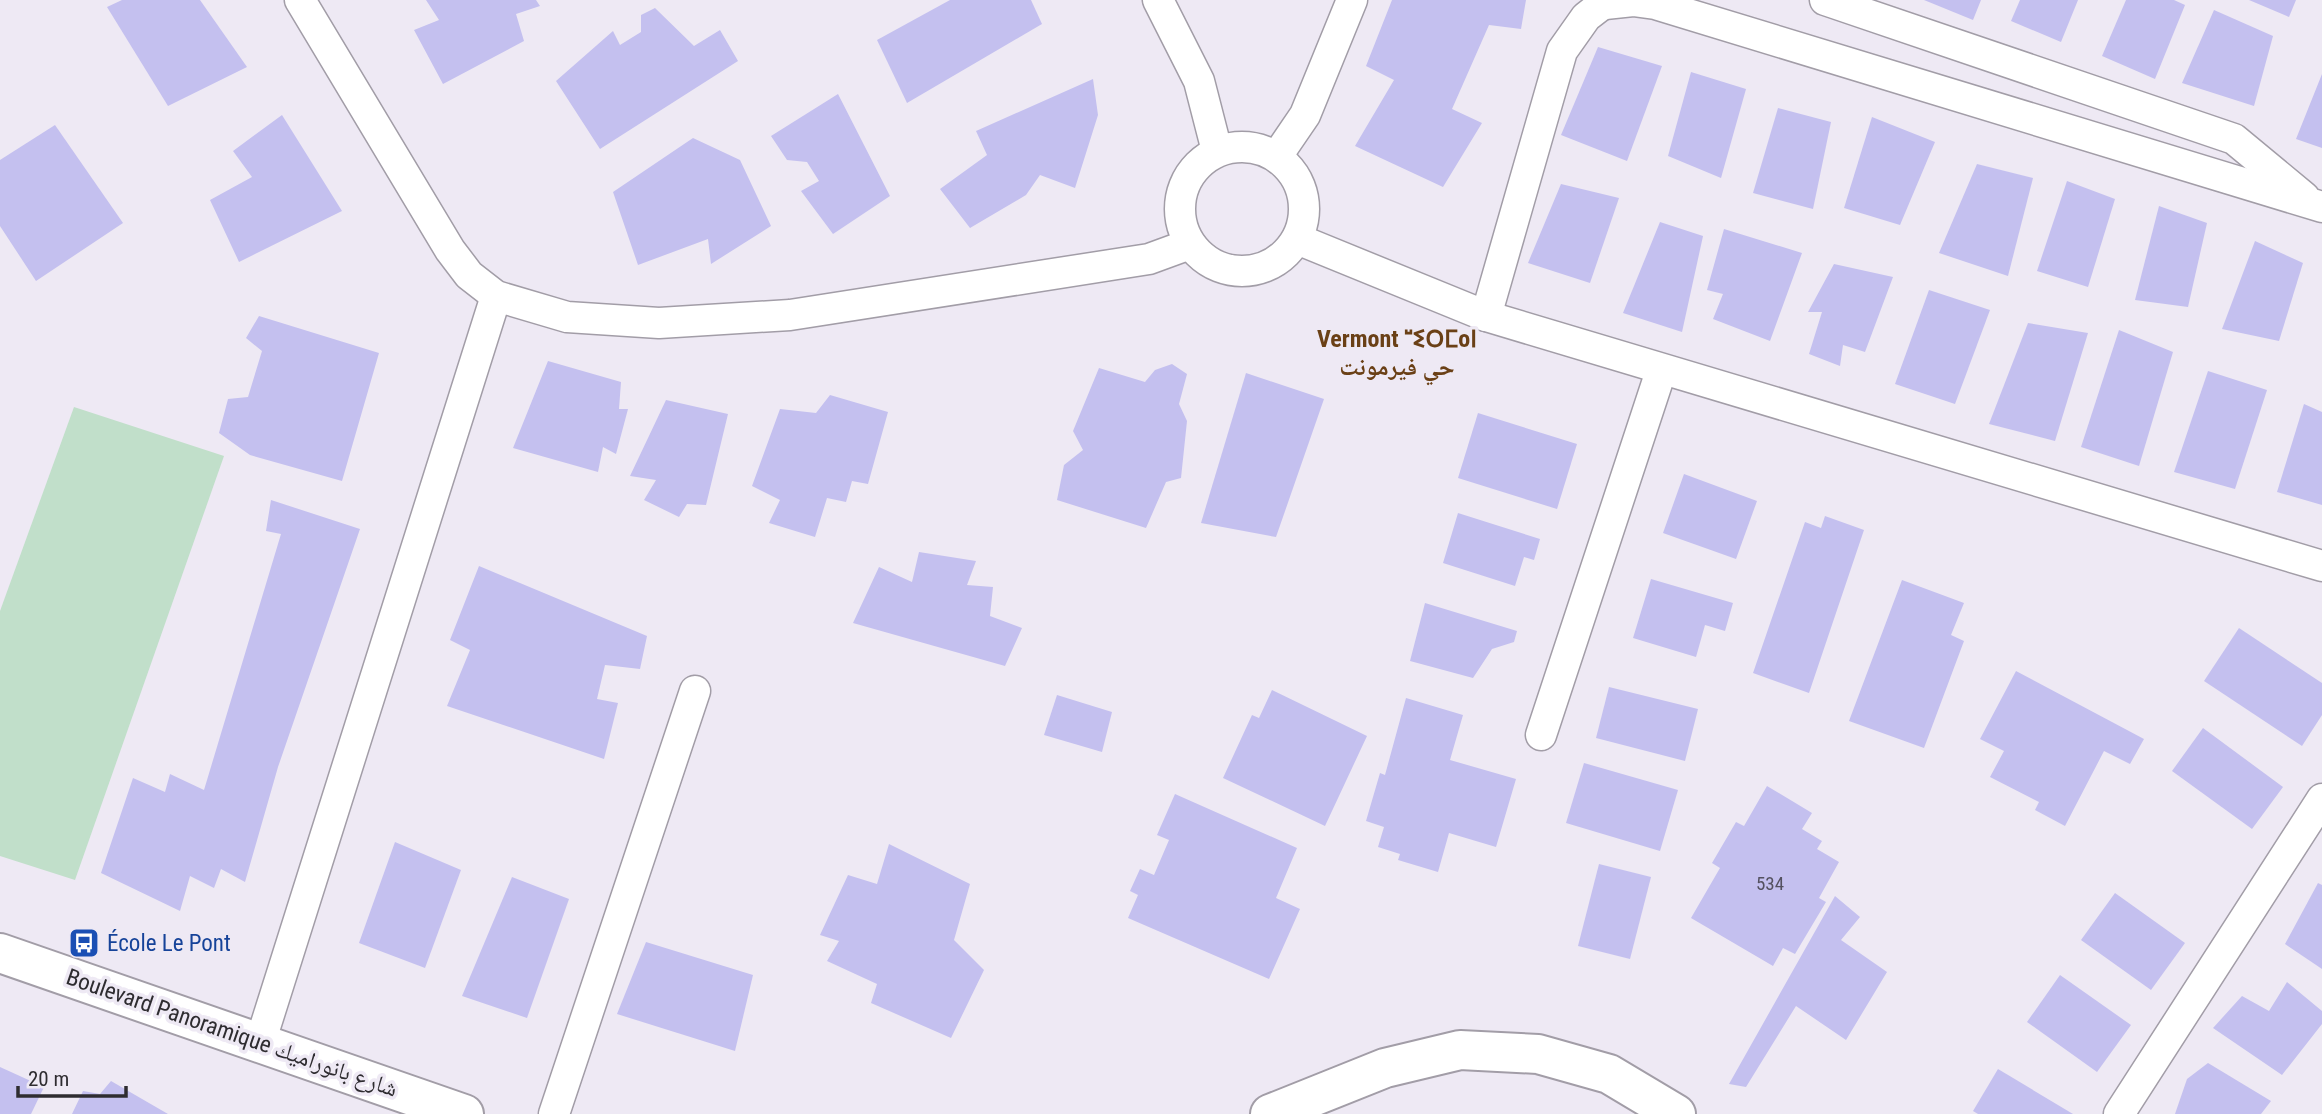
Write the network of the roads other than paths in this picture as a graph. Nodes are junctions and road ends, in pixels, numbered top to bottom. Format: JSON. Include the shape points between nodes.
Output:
{"nodes":[{"id":1,"x":300,"y":0,"type":"edge"},
{"id":2,"x":1158,"y":0,"type":"edge"},
{"id":3,"x":1352,"y":0,"type":"edge"},
{"id":4,"x":1825,"y":0,"type":"edge"},
{"id":5,"x":1606,"y":2,"type":"edge"},
{"id":6,"x":1217,"y":151,"type":"junction"},
{"id":7,"x":1277,"y":156,"type":"junction"},
{"id":8,"x":2317,"y":205,"type":"edge"},
{"id":9,"x":1297,"y":239,"type":"junction"},
{"id":10,"x":1190,"y":244,"type":"junction"},
{"id":11,"x":495,"y":296,"type":"junction"},
{"id":12,"x":1486,"y":316,"type":"junction"},
{"id":13,"x":1661,"y":371,"type":"junction"},
{"id":14,"x":2322,"y":566,"type":"edge"},
{"id":15,"x":695,"y":691,"type":"dead end"},
{"id":16,"x":1541,"y":735,"type":"dead end"},
{"id":17,"x":2322,"y":799,"type":"edge"},
{"id":18,"x":0,"y":953,"type":"edge"},
{"id":19,"x":260,"y":1043,"type":"junction"},
{"id":20,"x":464,"y":1114,"type":"edge"},
{"id":21,"x":554,"y":1114,"type":"edge"},
{"id":22,"x":1270,"y":1114,"type":"edge"},
{"id":23,"x":1676,"y":1114,"type":"edge"},
{"id":24,"x":2119,"y":1114,"type":"edge"}],
"edges":[{"from":1,"to":11,"type":"street","via":[[450,250],[469,275]]},
{"from":2,"to":6,"type":"street","via":[[1199,81]]},
{"from":3,"to":7,"type":"street","via":[[1305,115]]},
{"from":4,"to":8,"type":"street","via":[[2234,139]]},
{"from":5,"to":8,"type":"street","via":[[1655,4]]},
{"from":5,"to":12,"type":"street","via":[[1586,17],[1562,51]]},
{"from":6,"to":7,"type":"street","via":[[1237,146]]},
{"from":6,"to":10,"type":"street","via":[[1190,174],[1182,191],[1179,209]]},
{"from":7,"to":9,"type":"street","via":[[1300,185],[1303,222]]},
{"from":9,"to":10,"type":"street","via":[[1284,256],[1245,272],[1205,259]]},
{"from":9,"to":12,"type":"street"},
{"from":10,"to":11,"type":"street","via":[[1149,260],[738,319],[600,321],[566,317]]},
{"from":11,"to":19,"type":"street"},
{"from":12,"to":13,"type":"street"},
{"from":13,"to":14,"type":"street"},
{"from":13,"to":16,"type":"street"},
{"from":15,"to":21,"type":"street"},
{"from":17,"to":24,"type":"street"},
{"from":18,"to":19,"type":"main road","name":"Boulevard Panoramique شارع بانوراميك"},
{"from":19,"to":20,"type":"main road","name":"Boulevard Panoramique شارع بانوراميك"},
{"from":22,"to":23,"type":"main road","via":[[1385,1068],[1460,1050],[1538,1054],[1609,1074]]}]}
